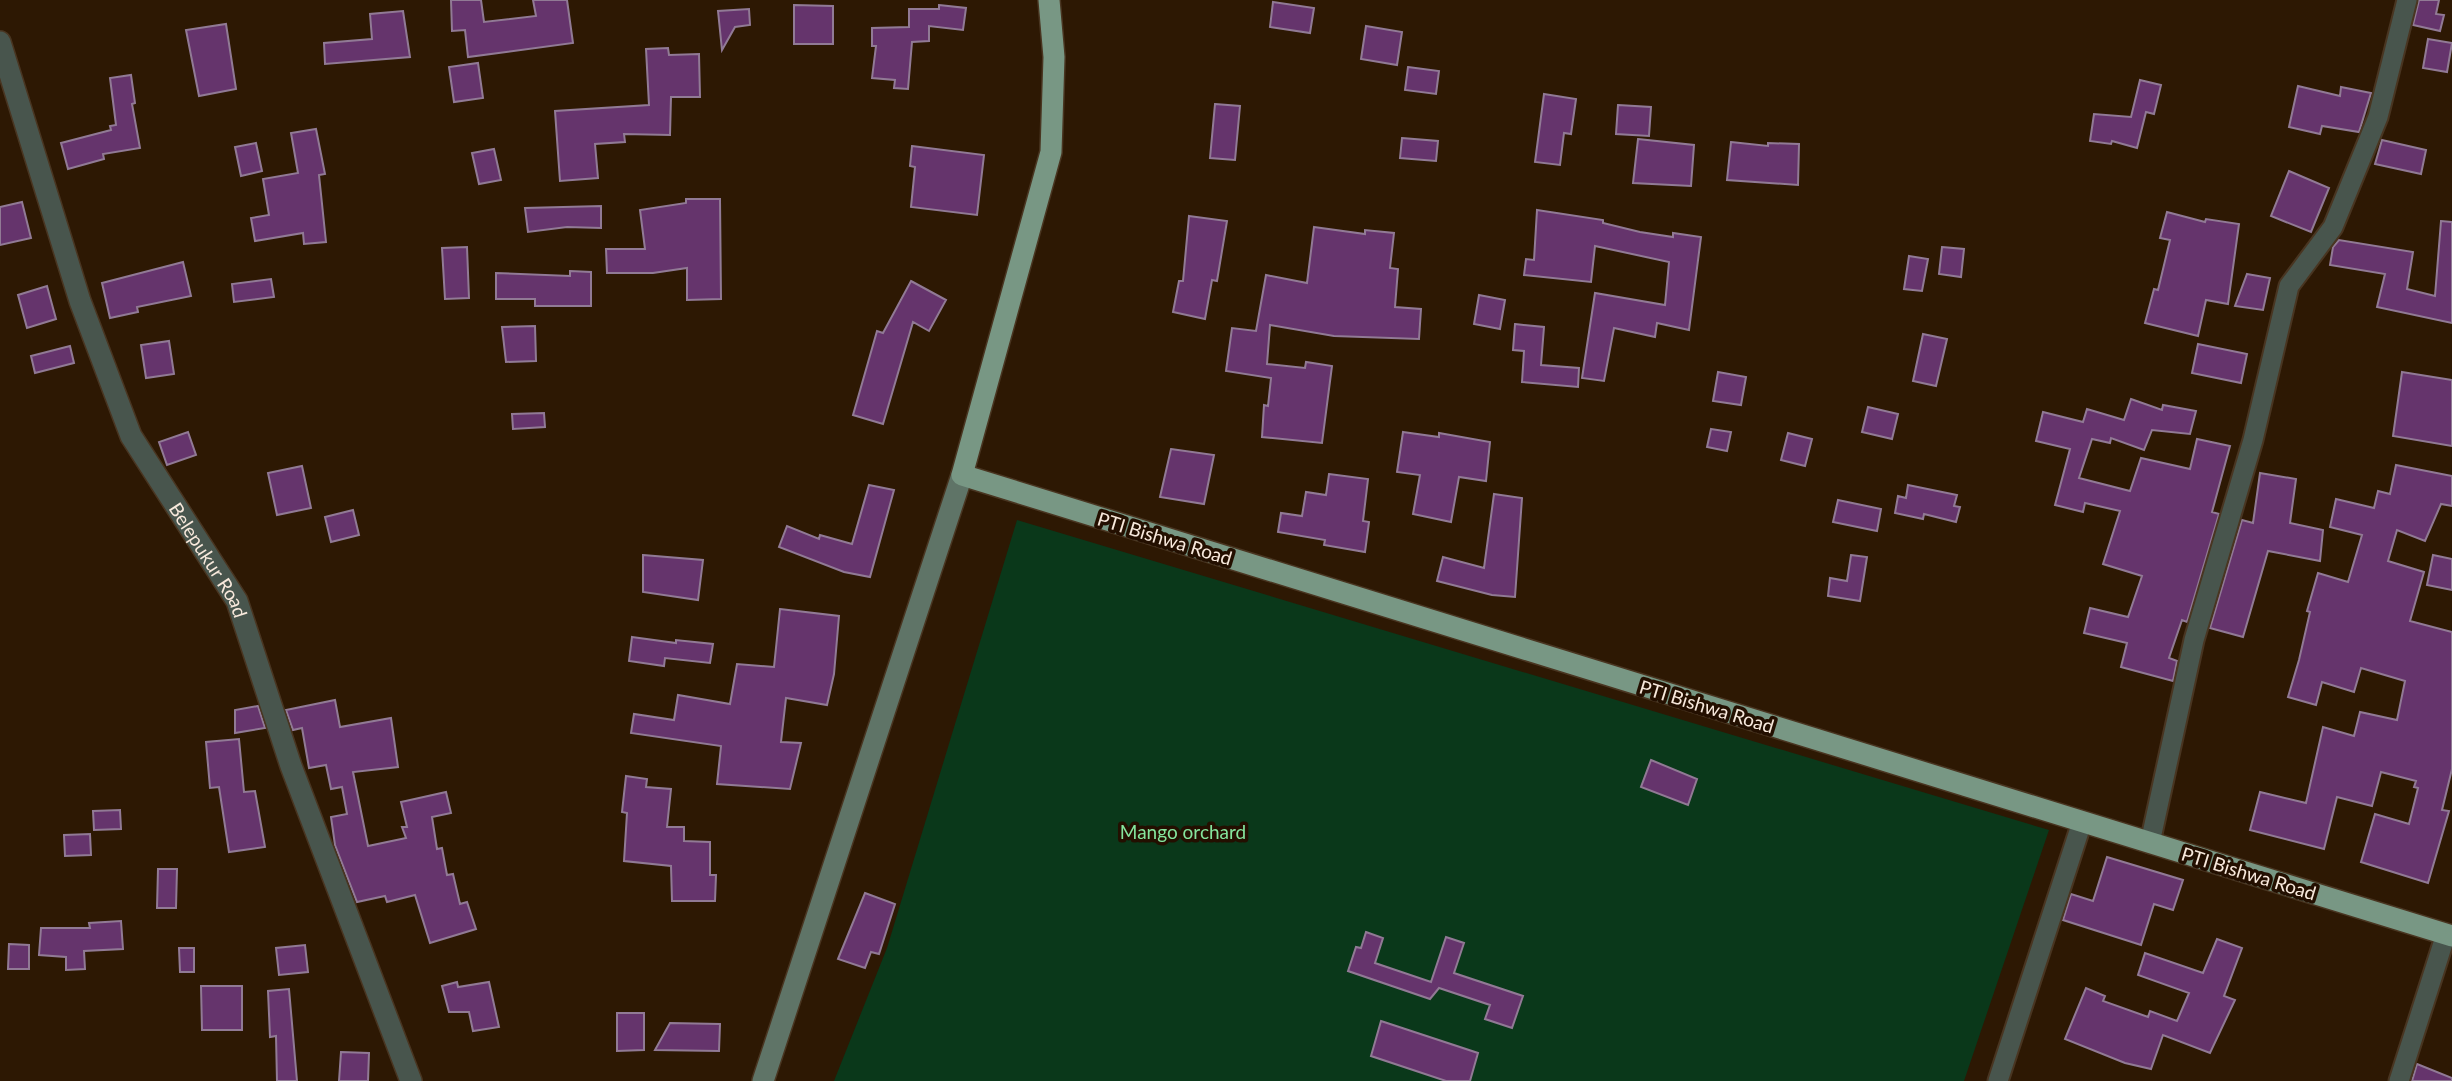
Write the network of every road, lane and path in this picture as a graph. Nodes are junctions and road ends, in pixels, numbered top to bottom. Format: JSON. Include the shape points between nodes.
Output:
{"nodes":[{"id":1,"x":1049,"y":0,"type":"edge"},
{"id":2,"x":2407,"y":0,"type":"edge"},
{"id":3,"x":0,"y":42,"type":"edge"},
{"id":4,"x":962,"y":475,"type":"junction"},
{"id":5,"x":2082,"y":822,"type":"junction"},
{"id":6,"x":2150,"y":843,"type":"junction"},
{"id":7,"x":2449,"y":935,"type":"edge"},
{"id":8,"x":411,"y":1081,"type":"edge"},
{"id":9,"x":763,"y":1081,"type":"edge"},
{"id":10,"x":1998,"y":1081,"type":"edge"},
{"id":11,"x":2399,"y":1081,"type":"edge"}],
"edges":[{"from":1,"to":4,"type":"highway","via":[[1054,57],[1051,152]]},
{"from":2,"to":6,"type":"street","via":[[2378,117],[2333,227],[2289,286],[2253,440],[2194,640]]},
{"from":3,"to":8,"type":"street","name":"Belepukur Road","via":[[76,288],[131,436],[237,601],[291,766]]},
{"from":4,"to":5,"type":"highway","name":"PTI Bishwa Road"},
{"from":4,"to":9,"type":"main road"},
{"from":5,"to":6,"type":"highway","name":"PTI Bishwa Road"},
{"from":5,"to":10,"type":"street"},
{"from":6,"to":7,"type":"highway","name":"PTI Bishwa Road"},
{"from":7,"to":11,"type":"street"}]}
